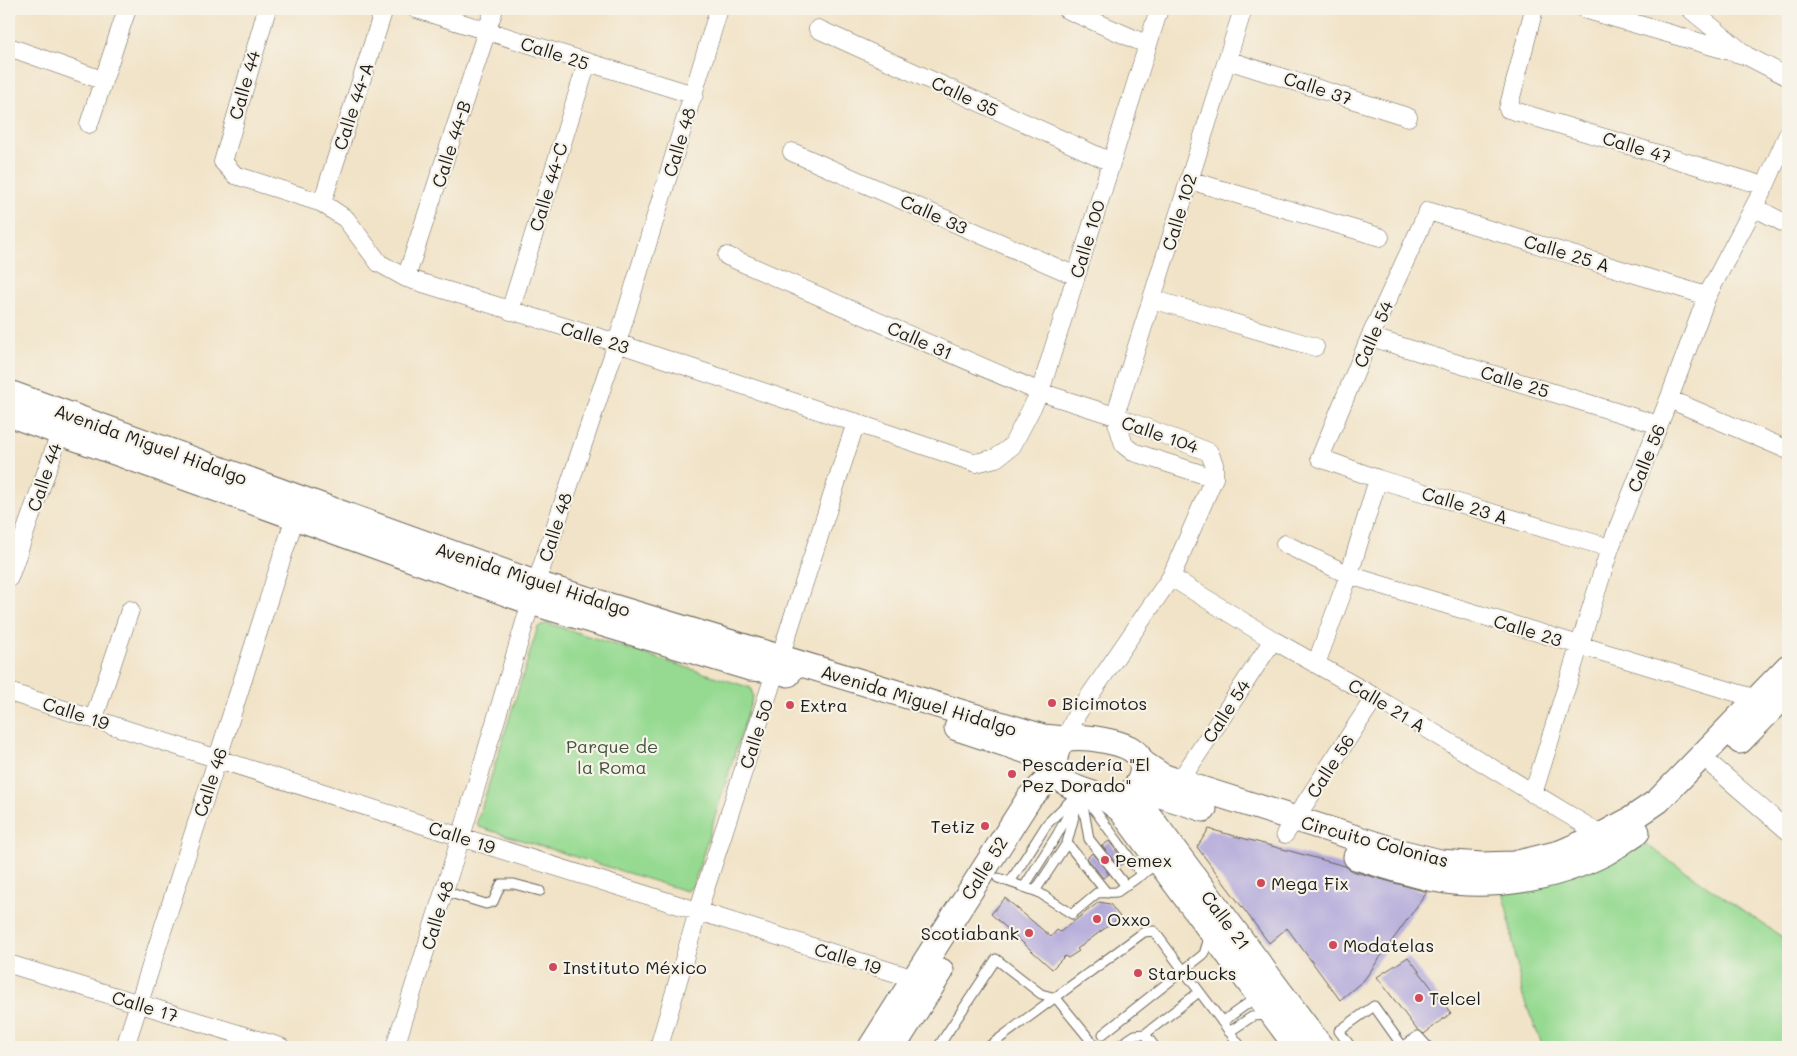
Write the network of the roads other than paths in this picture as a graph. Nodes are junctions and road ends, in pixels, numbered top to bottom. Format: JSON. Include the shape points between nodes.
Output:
{"nodes":[{"id":1,"x":127,"y":9,"type":"edge"},
{"id":2,"x":267,"y":9,"type":"edge"},
{"id":3,"x":384,"y":9,"type":"edge"},
{"id":4,"x":416,"y":9,"type":"edge"},
{"id":5,"x":494,"y":9,"type":"edge"},
{"id":6,"x":719,"y":9,"type":"edge"},
{"id":7,"x":1066,"y":9,"type":"edge"},
{"id":8,"x":1159,"y":9,"type":"edge"},
{"id":9,"x":1243,"y":9,"type":"edge"},
{"id":10,"x":1534,"y":9,"type":"edge"},
{"id":11,"x":1584,"y":9,"type":"edge"},
{"id":12,"x":1690,"y":9,"type":"edge"},
{"id":13,"x":818,"y":29,"type":"dead end"},
{"id":14,"x":488,"y":32,"type":"junction"},
{"id":15,"x":1148,"y":45,"type":"junction"},
{"id":16,"x":9,"y":47,"type":"edge"},
{"id":17,"x":1747,"y":56,"type":"junction"},
{"id":18,"x":1227,"y":60,"type":"junction"},
{"id":19,"x":587,"y":63,"type":"junction"},
{"id":20,"x":1788,"y":77,"type":"edge"},
{"id":21,"x":102,"y":80,"type":"junction"},
{"id":22,"x":694,"y":95,"type":"junction"},
{"id":23,"x":1408,"y":117,"type":"dead end"},
{"id":24,"x":89,"y":124,"type":"dead end"},
{"id":25,"x":1788,"y":134,"type":"edge"},
{"id":26,"x":792,"y":152,"type":"dead end"},
{"id":27,"x":223,"y":162,"type":"joint"},
{"id":28,"x":1111,"y":162,"type":"junction"},
{"id":29,"x":1189,"y":180,"type":"junction"},
{"id":30,"x":1765,"y":186,"type":"junction"},
{"id":31,"x":322,"y":203,"type":"junction"},
{"id":32,"x":1754,"y":207,"type":"junction"},
{"id":33,"x":1428,"y":211,"type":"joint"},
{"id":34,"x":1788,"y":225,"type":"edge"},
{"id":35,"x":1380,"y":236,"type":"dead end"},
{"id":36,"x":727,"y":256,"type":"dead end"},
{"id":37,"x":1076,"y":276,"type":"junction"},
{"id":38,"x":406,"y":278,"type":"junction"},
{"id":39,"x":1707,"y":296,"type":"junction"},
{"id":40,"x":1152,"y":299,"type":"junction"},
{"id":41,"x":510,"y":311,"type":"junction"},
{"id":42,"x":1370,"y":337,"type":"junction"},
{"id":43,"x":617,"y":343,"type":"junction"},
{"id":44,"x":1315,"y":347,"type":"dead end"},
{"id":45,"x":1040,"y":392,"type":"junction"},
{"id":46,"x":9,"y":393,"type":"edge"},
{"id":47,"x":1670,"y":399,"type":"junction"},
{"id":48,"x":9,"y":414,"type":"edge"},
{"id":49,"x":1116,"y":416,"type":"junction"},
{"id":50,"x":856,"y":422,"type":"junction"},
{"id":51,"x":1659,"y":425,"type":"junction"},
{"id":52,"x":60,"y":432,"type":"junction"},
{"id":53,"x":1788,"y":450,"type":"edge"},
{"id":54,"x":996,"y":458,"type":"joint"},
{"id":55,"x":1320,"y":458,"type":"joint"},
{"id":56,"x":1214,"y":478,"type":"junction"},
{"id":57,"x":1378,"y":479,"type":"junction"},
{"id":58,"x":295,"y":517,"type":"junction"},
{"id":59,"x":1285,"y":544,"type":"dead end"},
{"id":60,"x":1610,"y":548,"type":"junction"},
{"id":61,"x":1348,"y":575,"type":"junction"},
{"id":62,"x":1171,"y":577,"type":"junction"},
{"id":63,"x":9,"y":578,"type":"edge"},
{"id":64,"x":534,"y":593,"type":"junction"},
{"id":65,"x":130,"y":610,"type":"dead end"},
{"id":66,"x":1273,"y":640,"type":"junction"},
{"id":67,"x":1580,"y":646,"type":"junction"},
{"id":68,"x":778,"y":664,"type":"junction"},
{"id":69,"x":1316,"y":664,"type":"junction"},
{"id":70,"x":1788,"y":667,"type":"edge"},
{"id":71,"x":9,"y":692,"type":"edge"},
{"id":72,"x":1788,"y":692,"type":"edge"},
{"id":73,"x":1375,"y":697,"type":"junction"},
{"id":74,"x":1088,"y":700,"type":"junction"},
{"id":75,"x":1762,"y":707,"type":"junction"},
{"id":76,"x":94,"y":718,"type":"junction"},
{"id":77,"x":1065,"y":739,"type":"junction"},
{"id":78,"x":1093,"y":739,"type":"junction"},
{"id":79,"x":217,"y":759,"type":"junction"},
{"id":80,"x":1714,"y":767,"type":"junction"},
{"id":81,"x":1137,"y":779,"type":"junction"},
{"id":82,"x":1179,"y":782,"type":"junction"},
{"id":83,"x":1074,"y":783,"type":"junction"},
{"id":84,"x":1533,"y":794,"type":"junction"},
{"id":85,"x":1194,"y":805,"type":"junction"},
{"id":86,"x":1661,"y":807,"type":"junction"},
{"id":87,"x":1290,"y":827,"type":"junction"},
{"id":88,"x":1788,"y":831,"type":"edge"},
{"id":89,"x":1602,"y":835,"type":"junction"},
{"id":90,"x":461,"y":837,"type":"junction"},
{"id":91,"x":1068,"y":842,"type":"junction"},
{"id":92,"x":1159,"y":862,"type":"junction"},
{"id":93,"x":998,"y":876,"type":"junction"},
{"id":94,"x":1126,"y":886,"type":"junction"},
{"id":95,"x":1024,"y":887,"type":"junction"},
{"id":96,"x":444,"y":891,"type":"junction"},
{"id":97,"x":540,"y":891,"type":"dead end"},
{"id":98,"x":1035,"y":891,"type":"junction"},
{"id":99,"x":1107,"y":892,"type":"junction"},
{"id":100,"x":698,"y":911,"type":"junction"},
{"id":101,"x":1211,"y":931,"type":"junction"},
{"id":102,"x":9,"y":964,"type":"edge"},
{"id":103,"x":1183,"y":971,"type":"junction"},
{"id":104,"x":915,"y":979,"type":"junction"},
{"id":105,"x":1199,"y":992,"type":"junction"},
{"id":106,"x":1056,"y":998,"type":"junction"},
{"id":107,"x":1268,"y":998,"type":"junction"},
{"id":108,"x":139,"y":1005,"type":"junction"},
{"id":109,"x":1222,"y":1022,"type":"junction"},
{"id":110,"x":1229,"y":1032,"type":"junction"},
{"id":111,"x":1103,"y":1034,"type":"dead end"},
{"id":112,"x":1145,"y":1034,"type":"junction"},
{"id":113,"x":898,"y":1045,"type":"edge"},
{"id":114,"x":992,"y":1046,"type":"edge"},
{"id":115,"x":125,"y":1047,"type":"edge"},
{"id":116,"x":281,"y":1047,"type":"edge"},
{"id":117,"x":395,"y":1047,"type":"edge"},
{"id":118,"x":659,"y":1047,"type":"edge"},
{"id":119,"x":871,"y":1047,"type":"edge"},
{"id":120,"x":938,"y":1047,"type":"edge"},
{"id":121,"x":1096,"y":1047,"type":"edge"},
{"id":122,"x":1117,"y":1047,"type":"edge"},
{"id":123,"x":1156,"y":1047,"type":"edge"},
{"id":124,"x":1241,"y":1047,"type":"edge"},
{"id":125,"x":1297,"y":1047,"type":"edge"},
{"id":126,"x":1321,"y":1047,"type":"edge"},
{"id":127,"x":1351,"y":1047,"type":"edge"},
{"id":128,"x":1403,"y":1047,"type":"edge"},
{"id":129,"x":1428,"y":1047,"type":"edge"}],
"edges":[{"from":1,"to":21,"type":"street"},
{"from":2,"to":27,"type":"street","name":"Calle 44"},
{"from":3,"to":31,"type":"street","name":"Calle 44-A"},
{"from":4,"to":14,"type":"street","name":"Calle 25"},
{"from":5,"to":14,"type":"street","name":"Calle 44-B"},
{"from":6,"to":22,"type":"street","name":"Calle 48"},
{"from":7,"to":15,"type":"street"},
{"from":8,"to":15,"type":"street","name":"Calle 100"},
{"from":9,"to":18,"type":"street","name":"Calle 102"},
{"from":10,"to":30,"type":"street","name":"Calle 47","via":[[1508,109]]},
{"from":11,"to":17,"type":"street"},
{"from":12,"to":17,"type":"street"},
{"from":13,"to":28,"type":"street","name":"Calle 35"},
{"from":14,"to":19,"type":"street","name":"Calle 25"},
{"from":14,"to":38,"type":"street","name":"Calle 44-B"},
{"from":15,"to":28,"type":"street","name":"Calle 100"},
{"from":16,"to":21,"type":"street"},
{"from":17,"to":20,"type":"street"},
{"from":18,"to":23,"type":"street","name":"Calle 37"},
{"from":18,"to":29,"type":"street","name":"Calle 102"},
{"from":19,"to":22,"type":"street","name":"Calle 25"},
{"from":19,"to":41,"type":"street","name":"Calle 44-C"},
{"from":21,"to":24,"type":"street"},
{"from":22,"to":43,"type":"street","name":"Calle 48"},
{"from":25,"to":30,"type":"street","name":"Calle 56"},
{"from":26,"to":37,"type":"street","name":"Calle 33"},
{"from":27,"to":31,"type":"street","name":"Calle 23","via":[[235,175]]},
{"from":28,"to":37,"type":"street","name":"Calle 100"},
{"from":29,"to":35,"type":"street"},
{"from":29,"to":40,"type":"street","name":"Calle 102"},
{"from":30,"to":32,"type":"street","name":"Calle 56"},
{"from":31,"to":38,"type":"street","name":"Calle 23","via":[[346,219],[380,263]]},
{"from":32,"to":34,"type":"street"},
{"from":32,"to":39,"type":"street","name":"Calle 56"},
{"from":33,"to":39,"type":"street","name":"Calle 25 A"},
{"from":33,"to":42,"type":"street","name":"Calle 54"},
{"from":36,"to":45,"type":"street","name":"Calle 31"},
{"from":37,"to":45,"type":"street","name":"Calle 100"},
{"from":38,"to":41,"type":"street","name":"Calle 23"},
{"from":39,"to":47,"type":"street","name":"Calle 56"},
{"from":40,"to":44,"type":"street"},
{"from":40,"to":49,"type":"street","name":"Calle 102"},
{"from":41,"to":43,"type":"street","name":"Calle 23"},
{"from":42,"to":51,"type":"street","name":"Calle 25"},
{"from":42,"to":55,"type":"street","name":"Calle 54"},
{"from":43,"to":50,"type":"street","name":"Calle 23"},
{"from":43,"to":64,"type":"street","name":"Calle 48"},
{"from":45,"to":49,"type":"street","name":"Calle 31"},
{"from":45,"to":54,"type":"street","name":"Calle 100","via":[[1012,446]]},
{"from":46,"to":64,"type":"street","name":"Avenida Miguel Hidalgo"},
{"from":47,"to":51,"type":"street","name":"Calle 56"},
{"from":47,"to":53,"type":"street"},
{"from":48,"to":52,"type":"street","name":"Avenida Miguel Hidalgo"},
{"from":49,"to":56,"type":"street","name":"Calle 104","via":[[1124,445],[1133,452]]},
{"from":49,"to":56,"type":"street","name":"Calle 104","via":[[1209,452],[1214,464]]},
{"from":50,"to":54,"type":"street","name":"Calle 23","via":[[976,463]]},
{"from":50,"to":68,"type":"street","name":"Calle 50"},
{"from":51,"to":60,"type":"street","name":"Calle 56"},
{"from":52,"to":58,"type":"street","name":"Avenida Miguel Hidalgo"},
{"from":52,"to":63,"type":"street","name":"Calle 44"},
{"from":55,"to":57,"type":"street","name":"Calle 23 A"},
{"from":56,"to":62,"type":"street"},
{"from":57,"to":60,"type":"street","name":"Calle 23 A"},
{"from":57,"to":61,"type":"street"},
{"from":58,"to":64,"type":"street","name":"Avenida Miguel Hidalgo"},
{"from":58,"to":79,"type":"street","name":"Calle 46"},
{"from":59,"to":61,"type":"street","name":"Calle 23"},
{"from":60,"to":67,"type":"street","name":"Calle 56"},
{"from":61,"to":67,"type":"street","name":"Calle 23"},
{"from":61,"to":69,"type":"street"},
{"from":62,"to":66,"type":"street","name":"Calle 21 A"},
{"from":62,"to":74,"type":"street"},
{"from":64,"to":68,"type":"street","name":"Avenida Miguel Hidalgo","via":[[750,668]]},
{"from":64,"to":90,"type":"street","name":"Calle 48"},
{"from":65,"to":76,"type":"street"},
{"from":66,"to":69,"type":"street","name":"Calle 21 A"},
{"from":66,"to":82,"type":"street","name":"Calle 54"},
{"from":67,"to":75,"type":"street","name":"Calle 23"},
{"from":67,"to":84,"type":"street","name":"Calle 56"},
{"from":68,"to":77,"type":"street","name":"Avenida Miguel Hidalgo","via":[[1050,739]]},
{"from":68,"to":83,"type":"street","name":"Avenida Miguel Hidalgo","via":[[1048,758]]},
{"from":68,"to":100,"type":"street","name":"Calle 50"},
{"from":69,"to":73,"type":"street","name":"Calle 21 A"},
{"from":70,"to":75,"type":"street","name":"Circuito Colonias"},
{"from":71,"to":76,"type":"street","name":"Calle 19"},
{"from":72,"to":75,"type":"street","name":"Circuito Colonias"},
{"from":73,"to":84,"type":"street","name":"Calle 21 A"},
{"from":73,"to":87,"type":"street","name":"Calle 56"},
{"from":74,"to":77,"type":"street"},
{"from":74,"to":78,"type":"street","via":[[1085,718]]},
{"from":75,"to":80,"type":"street","name":"Circuito Colonias"},
{"from":75,"to":86,"type":"street","name":"Circuito Colonias"},
{"from":76,"to":79,"type":"street","name":"Calle 19"},
{"from":77,"to":78,"type":"street","name":"Avenida Miguel Hidalgo"},
{"from":77,"to":83,"type":"street","via":[[1058,748]]},
{"from":78,"to":81,"type":"street","name":"Avenida Miguel Hidalgo","via":[[1129,748],[1137,754]]},
{"from":79,"to":90,"type":"street","name":"Calle 19"},
{"from":79,"to":108,"type":"street","name":"Calle 46"},
{"from":80,"to":86,"type":"street","name":"Circuito Colonias"},
{"from":80,"to":88,"type":"street"},
{"from":81,"to":82,"type":"street","name":"Circuito Colonias","via":[[1162,776]]},
{"from":81,"to":83,"type":"street","via":[[1116,798]]},
{"from":81,"to":85,"type":"street","name":"Circuito Colonias","via":[[1154,793]]},
{"from":81,"to":92,"type":"street","name":"Calle 21"},
{"from":82,"to":87,"type":"street","name":"Circuito Colonias"},
{"from":83,"to":91,"type":"lane"},
{"from":83,"to":92,"type":"street","name":"Calle 21","via":[[1122,810]]},
{"from":83,"to":93,"type":"street","name":"Calle 52","via":[[1030,797]]},
{"from":83,"to":94,"type":"lane","via":[[1089,839]]},
{"from":83,"to":95,"type":"lane","via":[[1057,835]]},
{"from":84,"to":89,"type":"street","name":"Calle 21 A"},
{"from":85,"to":87,"type":"street","name":"Circuito Colonias"},
{"from":85,"to":92,"type":"street","via":[[1179,820],[1174,837]]},
{"from":86,"to":87,"type":"street","name":"Circuito Colonias","via":[[1605,853],[1561,870],[1514,881],[1486,883],[1435,879]]},
{"from":86,"to":89,"type":"street","name":"Circuito Colonias"},
{"from":87,"to":89,"type":"street","name":"Circuito Colonias","via":[[1432,860],[1481,865],[1514,864],[1560,853]]},
{"from":90,"to":96,"type":"street","name":"Calle 48"},
{"from":90,"to":100,"type":"street","name":"Calle 19"},
{"from":91,"to":98,"type":"lane"},
{"from":91,"to":99,"type":"lane"},
{"from":92,"to":94,"type":"lane"},
{"from":92,"to":101,"type":"street","name":"Calle 21"},
{"from":92,"to":107,"type":"street","name":"Calle 21"},
{"from":93,"to":95,"type":"lane"},
{"from":93,"to":104,"type":"street","name":"Calle 52"},
{"from":93,"to":113,"type":"street","name":"Calle 52"},
{"from":94,"to":99,"type":"lane","via":[[1117,892]]},
{"from":95,"to":98,"type":"lane"},
{"from":96,"to":97,"type":"lane","via":[[486,904],[493,902],[502,884]]},
{"from":96,"to":117,"type":"street","name":"Calle 48"},
{"from":98,"to":99,"type":"lane","via":[[1072,914],[1096,893]]},
{"from":100,"to":104,"type":"street","name":"Calle 19"},
{"from":100,"to":118,"type":"street","name":"Calle 50"},
{"from":101,"to":103,"type":"lane","via":[[1204,954]]},
{"from":101,"to":107,"type":"street","name":"Calle 21"},
{"from":102,"to":108,"type":"street","name":"Calle 17"},
{"from":103,"to":105,"type":"lane"},
{"from":103,"to":106,"type":"lane","via":[[1154,931],[1144,932]]},
{"from":103,"to":111,"type":"lane"},
{"from":104,"to":119,"type":"street","name":"Calle 52"},
{"from":105,"to":109,"type":"lane"},
{"from":105,"to":112,"type":"lane"},
{"from":106,"to":114,"type":"lane"},
{"from":106,"to":120,"type":"lane","via":[[1041,994],[996,959]]},
{"from":106,"to":121,"type":"lane"},
{"from":107,"to":109,"type":"lane"},
{"from":107,"to":110,"type":"lane","via":[[1253,1016]]},
{"from":107,"to":125,"type":"street","name":"Calle 21"},
{"from":107,"to":126,"type":"street","name":"Calle 21"},
{"from":108,"to":115,"type":"street","name":"Calle 46"},
{"from":108,"to":116,"type":"street","name":"Calle 17"},
{"from":109,"to":110,"type":"lane"},
{"from":110,"to":124,"type":"lane"},
{"from":112,"to":122,"type":"lane","via":[[1135,1035]]},
{"from":112,"to":123,"type":"lane"},
{"from":127,"to":128,"type":"lane","via":[[1339,1031],[1374,1006]]},
{"from":128,"to":129,"type":"lane","via":[[1418,1036]]}]}
